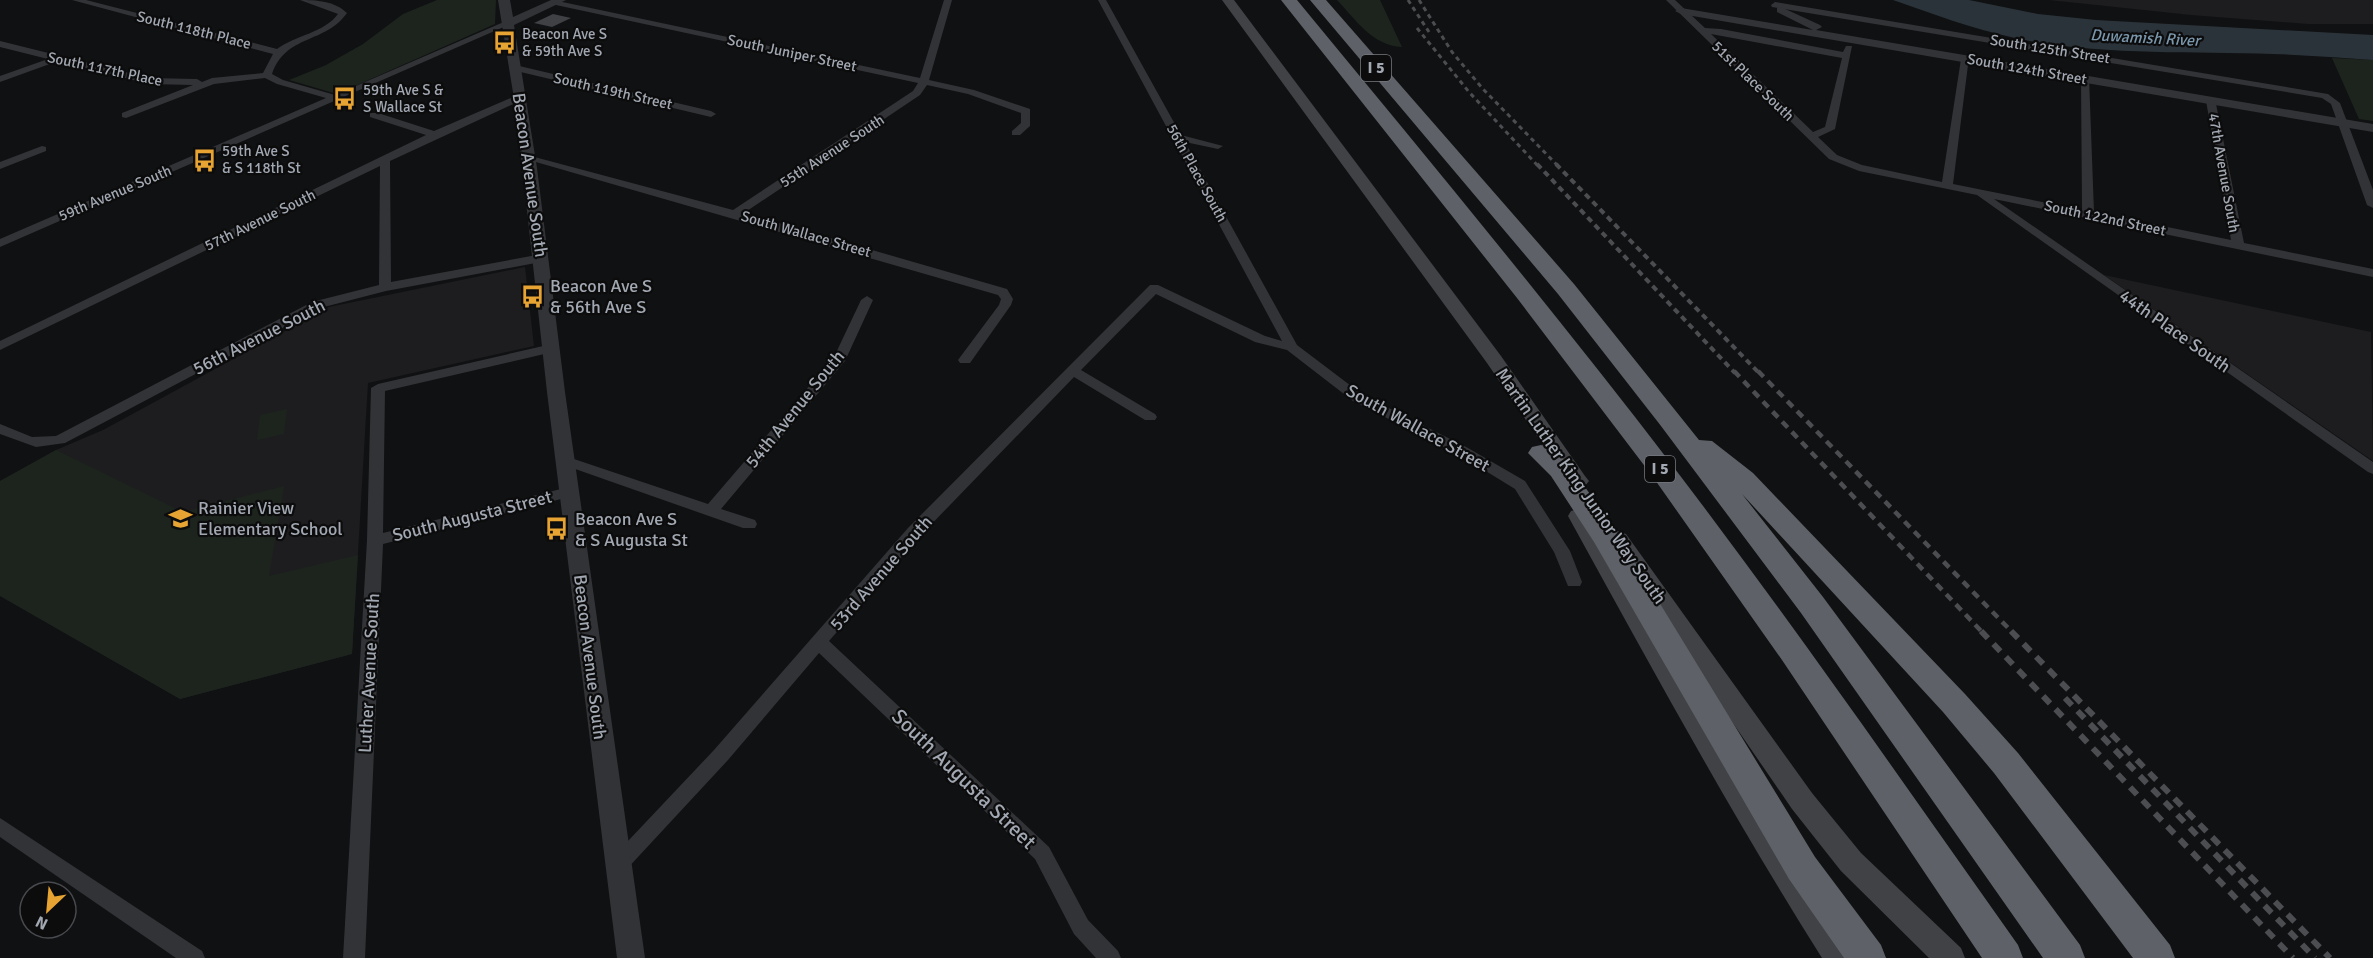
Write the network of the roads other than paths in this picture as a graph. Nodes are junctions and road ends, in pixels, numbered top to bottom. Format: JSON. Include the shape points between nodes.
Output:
{"nodes":[{"id":1,"x":76,"y":0,"type":"edge"},
{"id":2,"x":304,"y":0,"type":"edge"},
{"id":3,"x":504,"y":0,"type":"edge"},
{"id":4,"x":948,"y":0,"type":"edge"},
{"id":5,"x":1102,"y":0,"type":"edge"},
{"id":6,"x":1217,"y":0,"type":"edge"},
{"id":7,"x":1228,"y":0,"type":"edge"},
{"id":8,"x":1288,"y":0,"type":"edge"},
{"id":9,"x":1318,"y":0,"type":"edge"},
{"id":10,"x":1670,"y":0,"type":"edge"},
{"id":11,"x":558,"y":1,"type":"edge"},
{"id":12,"x":1778,"y":7,"type":"edge"},
{"id":13,"x":1681,"y":11,"type":"junction"},
{"id":14,"x":509,"y":23,"type":"junction"},
{"id":15,"x":1760,"y":24,"type":"junction"},
{"id":16,"x":1806,"y":27,"type":"junction"},
{"id":17,"x":1702,"y":31,"type":"junction"},
{"id":18,"x":0,"y":44,"type":"edge"},
{"id":19,"x":278,"y":52,"type":"junction"},
{"id":20,"x":56,"y":59,"type":"junction"},
{"id":21,"x":1966,"y":59,"type":"junction"},
{"id":22,"x":515,"y":68,"type":"junction"},
{"id":23,"x":267,"y":75,"type":"junction"},
{"id":24,"x":0,"y":79,"type":"edge"},
{"id":25,"x":2086,"y":79,"type":"junction"},
{"id":26,"x":212,"y":81,"type":"junction"},
{"id":27,"x":924,"y":82,"type":"junction"},
{"id":28,"x":520,"y":97,"type":"junction"},
{"id":29,"x":335,"y":98,"type":"junction"},
{"id":30,"x":2211,"y":101,"type":"junction"},
{"id":31,"x":711,"y":114,"type":"dead end"},
{"id":32,"x":126,"y":115,"type":"dead end"},
{"id":33,"x":374,"y":116,"type":"dead end"},
{"id":34,"x":2344,"y":123,"type":"junction"},
{"id":35,"x":2373,"y":128,"type":"edge"},
{"id":36,"x":1016,"y":133,"type":"dead end"},
{"id":37,"x":435,"y":135,"type":"junction"},
{"id":38,"x":1811,"y":136,"type":"junction"},
{"id":39,"x":1177,"y":137,"type":"junction"},
{"id":40,"x":1218,"y":146,"type":"dead end"},
{"id":41,"x":42,"y":149,"type":"dead end"},
{"id":42,"x":527,"y":158,"type":"junction"},
{"id":43,"x":385,"y":160,"type":"junction"},
{"id":44,"x":1838,"y":160,"type":"joint"},
{"id":45,"x":0,"y":166,"type":"edge"},
{"id":46,"x":1947,"y":186,"type":"junction"},
{"id":47,"x":1977,"y":192,"type":"junction"},
{"id":48,"x":2373,"y":205,"type":"edge"},
{"id":49,"x":735,"y":214,"type":"junction"},
{"id":50,"x":2088,"y":215,"type":"junction"},
{"id":51,"x":0,"y":243,"type":"edge"},
{"id":52,"x":2238,"y":245,"type":"junction"},
{"id":53,"x":542,"y":258,"type":"junction"},
{"id":54,"x":2373,"y":273,"type":"edge"},
{"id":55,"x":385,"y":287,"type":"junction"},
{"id":56,"x":1154,"y":288,"type":"joint"},
{"id":57,"x":867,"y":300,"type":"dead end"},
{"id":58,"x":0,"y":346,"type":"edge"},
{"id":59,"x":1292,"y":347,"type":"junction"},
{"id":60,"x":552,"y":348,"type":"junction"},
{"id":61,"x":965,"y":360,"type":"dead end"},
{"id":62,"x":1074,"y":371,"type":"junction"},
{"id":63,"x":1150,"y":417,"type":"dead end"},
{"id":64,"x":1670,"y":420,"type":"junction"},
{"id":65,"x":0,"y":428,"type":"edge"},
{"id":66,"x":1541,"y":453,"type":"junction"},
{"id":67,"x":566,"y":461,"type":"junction"},
{"id":68,"x":2373,"y":469,"type":"edge"},
{"id":69,"x":569,"y":492,"type":"junction"},
{"id":70,"x":712,"y":510,"type":"junction"},
{"id":71,"x":749,"y":524,"type":"dead end"},
{"id":72,"x":375,"y":540,"type":"junction"},
{"id":73,"x":1574,"y":582,"type":"dead end"},
{"id":74,"x":820,"y":643,"type":"junction"},
{"id":75,"x":0,"y":826,"type":"edge"},
{"id":76,"x":618,"y":865,"type":"junction"},
{"id":77,"x":194,"y":958,"type":"edge"},
{"id":78,"x":354,"y":958,"type":"edge"},
{"id":79,"x":631,"y":958,"type":"edge"},
{"id":80,"x":1110,"y":958,"type":"edge"},
{"id":81,"x":1839,"y":958,"type":"edge"},
{"id":82,"x":1867,"y":958,"type":"edge"},
{"id":83,"x":1950,"y":958,"type":"edge"},
{"id":84,"x":2004,"y":958,"type":"edge"},
{"id":85,"x":2066,"y":958,"type":"edge"},
{"id":86,"x":2156,"y":958,"type":"edge"}],
"edges":[{"from":1,"to":19,"type":"street","name":"South 118th Place"},
{"from":2,"to":19,"type":"street","via":[[341,10],[341,17]]},
{"from":3,"to":14,"type":"street","name":"Beacon Avenue South"},
{"from":4,"to":27,"type":"street"},
{"from":5,"to":39,"type":"street","name":"56th Place South"},
{"from":6,"to":66,"type":"main road","name":"Martin Luther King Junior Way South"},
{"from":7,"to":83,"type":"main road","name":"Martin Luther King Junior Way South","via":[[1494,360],[1802,801],[1851,862]]},
{"from":8,"to":84,"type":"highway","number":"I 5","via":[[1454,204],[1662,471],[1826,699]]},
{"from":9,"to":64,"type":"highway","number":"I 5","via":[[1566,290]]},
{"from":10,"to":13,"type":"street","name":"51st Place South"},
{"from":11,"to":14,"type":"street","name":"59th Avenue South"},
{"from":11,"to":27,"type":"street","name":"South Juniper Street"},
{"from":12,"to":15,"type":"street","via":[[1779,22]]},
{"from":12,"to":16,"type":"street"},
{"from":12,"to":34,"type":"street","name":"South 125th Street","via":[[2298,90],[2325,96],[2335,103]]},
{"from":13,"to":15,"type":"street","name":"South 124th Street"},
{"from":13,"to":17,"type":"street","name":"51st Place South"},
{"from":14,"to":22,"type":"street","name":"Beacon Avenue South"},
{"from":14,"to":29,"type":"street","name":"59th Avenue South"},
{"from":15,"to":16,"type":"street","name":"South 124th Street"},
{"from":16,"to":21,"type":"street","name":"South 124th Street"},
{"from":17,"to":38,"type":"street","name":"51st Place South"},
{"from":17,"to":38,"type":"street","via":[[1848,52],[1830,129]]},
{"from":18,"to":20,"type":"street","name":"South 117th Place"},
{"from":19,"to":23,"type":"street"},
{"from":20,"to":24,"type":"street"},
{"from":20,"to":26,"type":"street","name":"South 117th Place","via":[[164,83]]},
{"from":21,"to":25,"type":"street","name":"South 124th Street"},
{"from":21,"to":46,"type":"street"},
{"from":22,"to":28,"type":"street","name":"Beacon Avenue South"},
{"from":22,"to":31,"type":"street","name":"South 119th Street"},
{"from":23,"to":26,"type":"street"},
{"from":23,"to":29,"type":"street"},
{"from":25,"to":30,"type":"street","name":"South 124th Street"},
{"from":25,"to":50,"type":"street"},
{"from":26,"to":32,"type":"street"},
{"from":27,"to":36,"type":"street","name":"South Juniper Street","via":[[971,92],[1026,111],[1026,124]]},
{"from":27,"to":49,"type":"street","name":"55th Avenue South","via":[[913,97]]},
{"from":28,"to":37,"type":"street","name":"57th Avenue South"},
{"from":28,"to":42,"type":"street","name":"Beacon Avenue South"},
{"from":29,"to":51,"type":"street","name":"59th Avenue South"},
{"from":30,"to":34,"type":"street","name":"South 124th Street"},
{"from":30,"to":52,"type":"street","name":"47th Avenue South"},
{"from":33,"to":37,"type":"street"},
{"from":34,"to":35,"type":"street","name":"South 124th Street"},
{"from":34,"to":48,"type":"street"},
{"from":37,"to":43,"type":"street","name":"57th Avenue South"},
{"from":38,"to":44,"type":"street","name":"51st Place South"},
{"from":39,"to":40,"type":"street"},
{"from":39,"to":59,"type":"street","name":"56th Place South"},
{"from":41,"to":45,"type":"street"},
{"from":42,"to":49,"type":"street","name":"South Wallace Street"},
{"from":42,"to":53,"type":"street","name":"Beacon Avenue South"},
{"from":43,"to":55,"type":"street"},
{"from":43,"to":58,"type":"street","name":"57th Avenue South"},
{"from":44,"to":46,"type":"street","name":"South 122nd Street"},
{"from":46,"to":47,"type":"street","name":"South 122nd Street"},
{"from":47,"to":50,"type":"street","name":"South 122nd Street"},
{"from":47,"to":68,"type":"street","name":"44th Place South"},
{"from":49,"to":61,"type":"street","name":"South Wallace Street","via":[[1004,292],[1005,305]]},
{"from":50,"to":52,"type":"street","name":"South 122nd Street"},
{"from":52,"to":54,"type":"street","name":"South 122nd Street"},
{"from":53,"to":55,"type":"street","name":"56th Avenue South"},
{"from":53,"to":60,"type":"street","name":"Beacon Avenue South"},
{"from":55,"to":65,"type":"street","name":"56th Avenue South","via":[[299,313],[60,440],[36,443]]},
{"from":56,"to":59,"type":"street","name":"South Wallace Street","via":[[1260,339]]},
{"from":56,"to":62,"type":"street","name":"53rd Avenue South"},
{"from":57,"to":70,"type":"street","name":"54th Avenue South","via":[[840,358]]},
{"from":59,"to":73,"type":"street","name":"South Wallace Street","via":[[1358,398],[1520,485],[1562,551]]},
{"from":60,"to":67,"type":"street","name":"Beacon Avenue South"},
{"from":60,"to":72,"type":"street","name":"Luther Avenue South","via":[[378,387]]},
{"from":62,"to":63,"type":"street"},
{"from":62,"to":74,"type":"street","name":"53rd Avenue South","via":[[914,532]]},
{"from":64,"to":85,"type":"highway","number":"I 5","via":[[1812,605]]},
{"from":64,"to":86,"type":"highway","via":[[1743,479],[1954,702],[2006,763]]},
{"from":66,"to":81,"type":"main road","name":"Martin Luther King Junior Way South","via":[[1707,745]]},
{"from":66,"to":82,"type":"highway","via":[[1560,470],[1605,537],[1802,868]]},
{"from":67,"to":69,"type":"street","name":"Beacon Avenue South"},
{"from":67,"to":70,"type":"street"},
{"from":69,"to":72,"type":"street","name":"South Augusta Street"},
{"from":69,"to":76,"type":"street","name":"Beacon Avenue South"},
{"from":70,"to":71,"type":"street"},
{"from":72,"to":78,"type":"street","name":"Luther Avenue South"},
{"from":74,"to":76,"type":"street","name":"53rd Avenue South"},
{"from":74,"to":80,"type":"street","name":"South Augusta Street","via":[[1042,854],[1081,927]]},
{"from":75,"to":77,"type":"street"},
{"from":76,"to":79,"type":"street","name":"Beacon Avenue South"}]}
